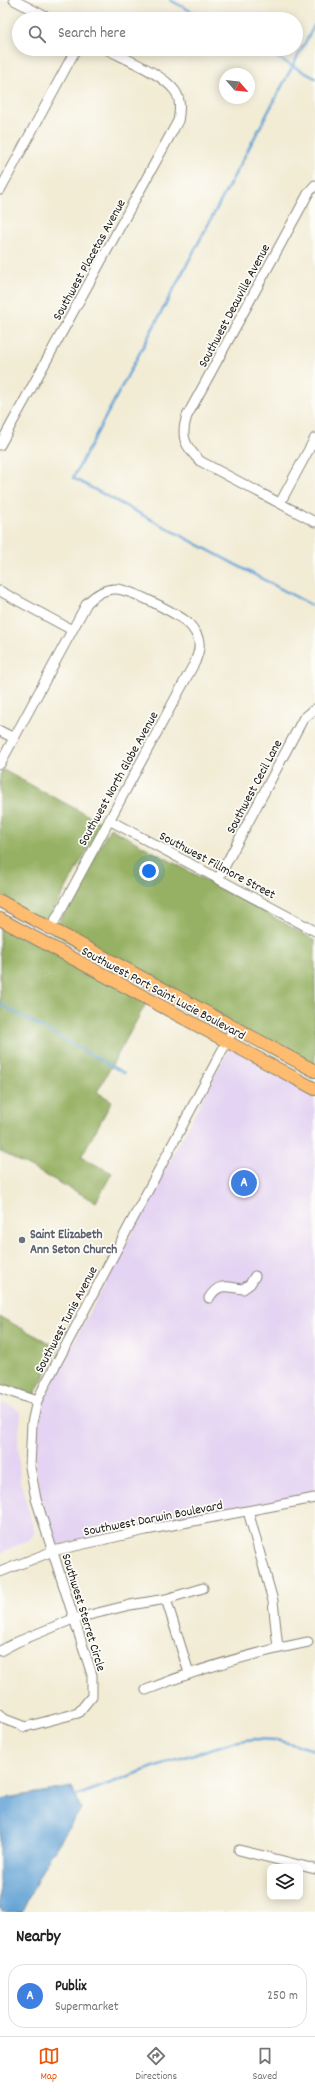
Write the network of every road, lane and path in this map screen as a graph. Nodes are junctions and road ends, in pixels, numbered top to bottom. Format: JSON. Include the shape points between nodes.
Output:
{"nodes":[{"id":1,"x":14,"y":0,"type":"edge"},
{"id":2,"x":37,"y":12,"type":"edge"},
{"id":3,"x":72,"y":56,"type":"edge"},
{"id":4,"x":120,"y":56,"type":"edge"},
{"id":5,"x":315,"y":184,"type":"edge"},
{"id":6,"x":0,"y":190,"type":"edge"},
{"id":7,"x":315,"y":438,"type":"edge"},
{"id":8,"x":0,"y":445,"type":"edge"},
{"id":9,"x":280,"y":503,"type":"junction"},
{"id":10,"x":315,"y":522,"type":"edge"},
{"id":11,"x":0,"y":591,"type":"edge"},
{"id":12,"x":72,"y":630,"type":"junction"},
{"id":13,"x":315,"y":709,"type":"edge"},
{"id":14,"x":0,"y":731,"type":"edge"},
{"id":15,"x":14,"y":738,"type":"junction"},
{"id":16,"x":0,"y":764,"type":"edge"},
{"id":17,"x":109,"y":820,"type":"junction"},
{"id":18,"x":218,"y":879,"type":"junction"},
{"id":19,"x":0,"y":901,"type":"edge"},
{"id":20,"x":0,"y":919,"type":"edge"},
{"id":21,"x":51,"y":928,"type":"junction"},
{"id":22,"x":315,"y":931,"type":"edge"},
{"id":23,"x":234,"y":1028,"type":"junction"},
{"id":24,"x":227,"y":1042,"type":"junction"},
{"id":25,"x":315,"y":1071,"type":"edge"},
{"id":26,"x":315,"y":1089,"type":"edge"},
{"id":27,"x":255,"y":1276,"type":"dead end"},
{"id":28,"x":209,"y":1298,"type":"dead end"},
{"id":29,"x":0,"y":1388,"type":"edge"},
{"id":30,"x":37,"y":1401,"type":"junction"},
{"id":31,"x":315,"y":1498,"type":"edge"},
{"id":32,"x":248,"y":1512,"type":"junction"},
{"id":33,"x":53,"y":1551,"type":"junction"},
{"id":34,"x":0,"y":1572,"type":"edge"},
{"id":35,"x":203,"y":1588,"type":"dead end"},
{"id":36,"x":166,"y":1599,"type":"junction"},
{"id":37,"x":74,"y":1619,"type":"junction"},
{"id":38,"x":308,"y":1642,"type":"dead end"},
{"id":39,"x":278,"y":1648,"type":"junction"},
{"id":40,"x":0,"y":1651,"type":"edge"},
{"id":41,"x":189,"y":1672,"type":"junction"},
{"id":42,"x":146,"y":1690,"type":"dead end"},
{"id":43,"x":0,"y":1714,"type":"edge"},
{"id":44,"x":239,"y":1850,"type":"dead end"},
{"id":45,"x":315,"y":1869,"type":"edge"}],
"edges":[{"from":1,"to":2,"type":"street"},
{"from":3,"to":6,"type":"street"},
{"from":4,"to":8,"type":"street","name":"Southwest Placetas Avenue","via":[[169,84],[178,97],[180,113],[175,128]]},
{"from":5,"to":9,"type":"street","name":"Southwest Deauville Avenue","via":[[187,416],[183,429],[190,451],[200,461]]},
{"from":7,"to":9,"type":"street"},
{"from":9,"to":10,"type":"street"},
{"from":11,"to":12,"type":"street"},
{"from":12,"to":15,"type":"street"},
{"from":12,"to":17,"type":"street","name":"Southwest North Globe Avenue","via":[[87,603],[96,594],[116,589],[130,592],[183,620],[193,628],[200,648],[195,662]]},
{"from":13,"to":18,"type":"street","name":"Southwest Cecil Lane","via":[[303,719]]},
{"from":14,"to":15,"type":"street"},
{"from":15,"to":16,"type":"street"},
{"from":17,"to":18,"type":"street","name":"Southwest Fillmore Street"},
{"from":17,"to":21,"type":"street","name":"Southwest North Globe Avenue"},
{"from":18,"to":22,"type":"street","name":"Southwest Fillmore Street"},
{"from":19,"to":21,"type":"main road","name":"Southwest Port Saint Lucie Boulevard"},
{"from":20,"to":24,"type":"main road","name":"Southwest Port Saint Lucie Boulevard"},
{"from":21,"to":23,"type":"main road","name":"Southwest Port Saint Lucie Boulevard"},
{"from":23,"to":24,"type":"street","name":"Southwest Tunis Avenue"},
{"from":23,"to":25,"type":"main road","name":"Southwest Port Saint Lucie Boulevard"},
{"from":24,"to":26,"type":"main road","name":"Southwest Port Saint Lucie Boulevard"},
{"from":24,"to":30,"type":"street","name":"Southwest Tunis Avenue"},
{"from":27,"to":28,"type":"street","via":[[244,1289],[220,1287]]},
{"from":29,"to":30,"type":"street"},
{"from":30,"to":33,"type":"street","name":"Southwest Tunis Avenue","via":[[32,1423],[30,1467],[36,1499]]},
{"from":31,"to":32,"type":"street","name":"Southwest Darwin Boulevard"},
{"from":32,"to":33,"type":"street","name":"Southwest Darwin Boulevard","via":[[146,1530]]},
{"from":32,"to":39,"type":"street","via":[[273,1601]]},
{"from":33,"to":34,"type":"street","name":"Southwest Darwin Boulevard"},
{"from":33,"to":37,"type":"street","name":"Southwest Sterret Circle"},
{"from":35,"to":36,"type":"street"},
{"from":36,"to":37,"type":"street"},
{"from":36,"to":41,"type":"street"},
{"from":37,"to":40,"type":"street"},
{"from":37,"to":43,"type":"street","name":"Southwest Sterret Circle","via":[[92,1674],[92,1696],[78,1713],[25,1726],[4,1719]]},
{"from":38,"to":39,"type":"street"},
{"from":39,"to":41,"type":"street"},
{"from":41,"to":42,"type":"street"},
{"from":44,"to":45,"type":"street"}]}
